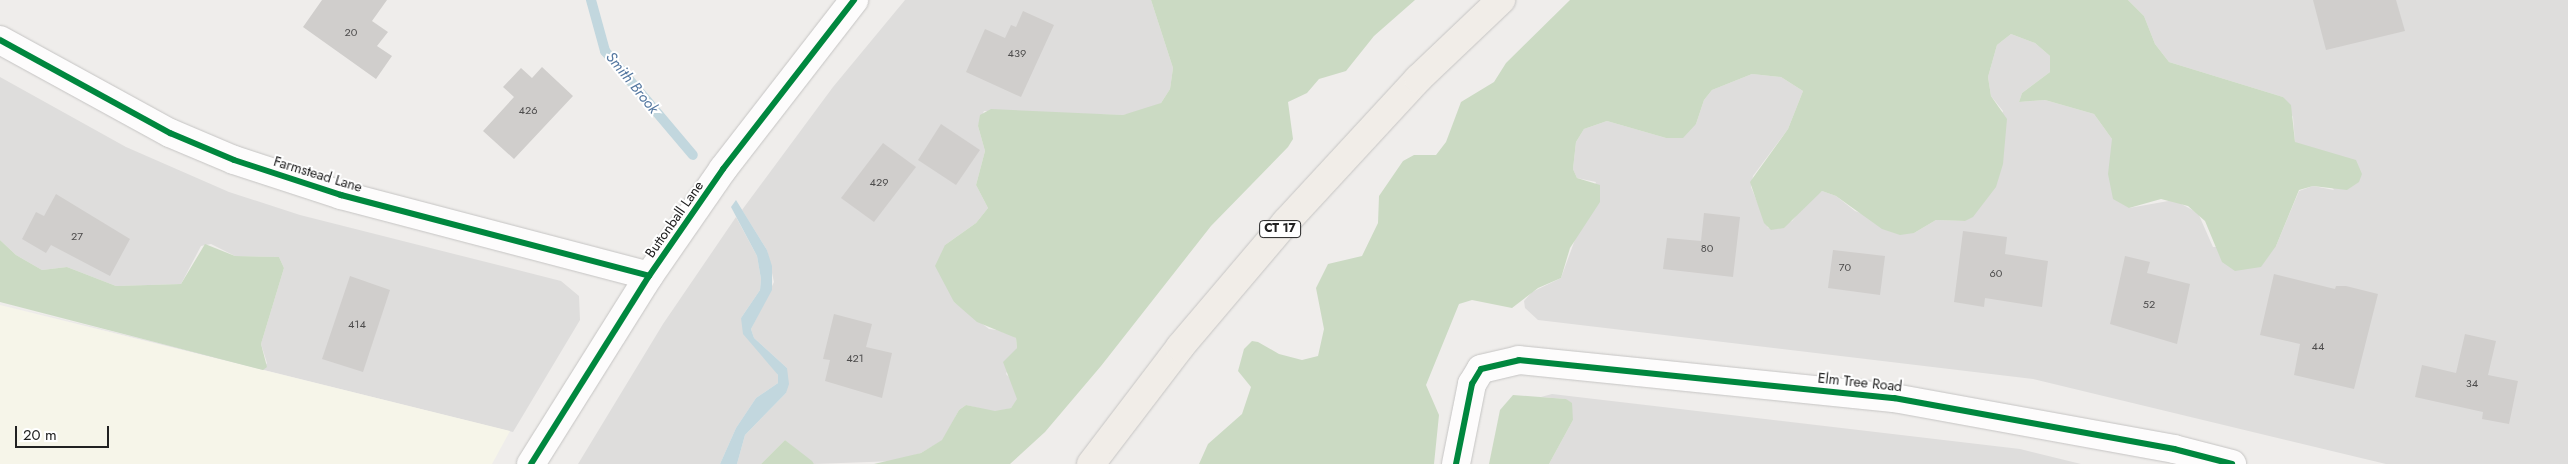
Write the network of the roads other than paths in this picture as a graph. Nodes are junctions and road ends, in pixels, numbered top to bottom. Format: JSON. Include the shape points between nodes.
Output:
{"nodes":[{"id":1,"x":854,"y":0,"type":"edge"},
{"id":2,"x":1494,"y":3,"type":"edge"},
{"id":3,"x":0,"y":40,"type":"edge"},
{"id":4,"x":649,"y":276,"type":"junction"},
{"id":5,"x":531,"y":464,"type":"edge"},
{"id":6,"x":1091,"y":464,"type":"edge"},
{"id":7,"x":1456,"y":464,"type":"edge"},
{"id":8,"x":2232,"y":464,"type":"edge"}],
"edges":[{"from":1,"to":4,"type":"street","name":"Buttonball Lane","via":[[723,169]]},
{"from":2,"to":6,"type":"main road","number":"CT 17","via":[[1286,222],[1180,347]]},
{"from":3,"to":4,"type":"street","name":"Farmstead Lane","via":[[170,133],[243,164],[341,194]]},
{"from":4,"to":5,"type":"street","name":"Buttonball Lane"},
{"from":7,"to":8,"type":"street","name":"Elm Tree Road","via":[[1470,393],[1481,369],[1519,360],[1894,398],[2174,449]]}]}
